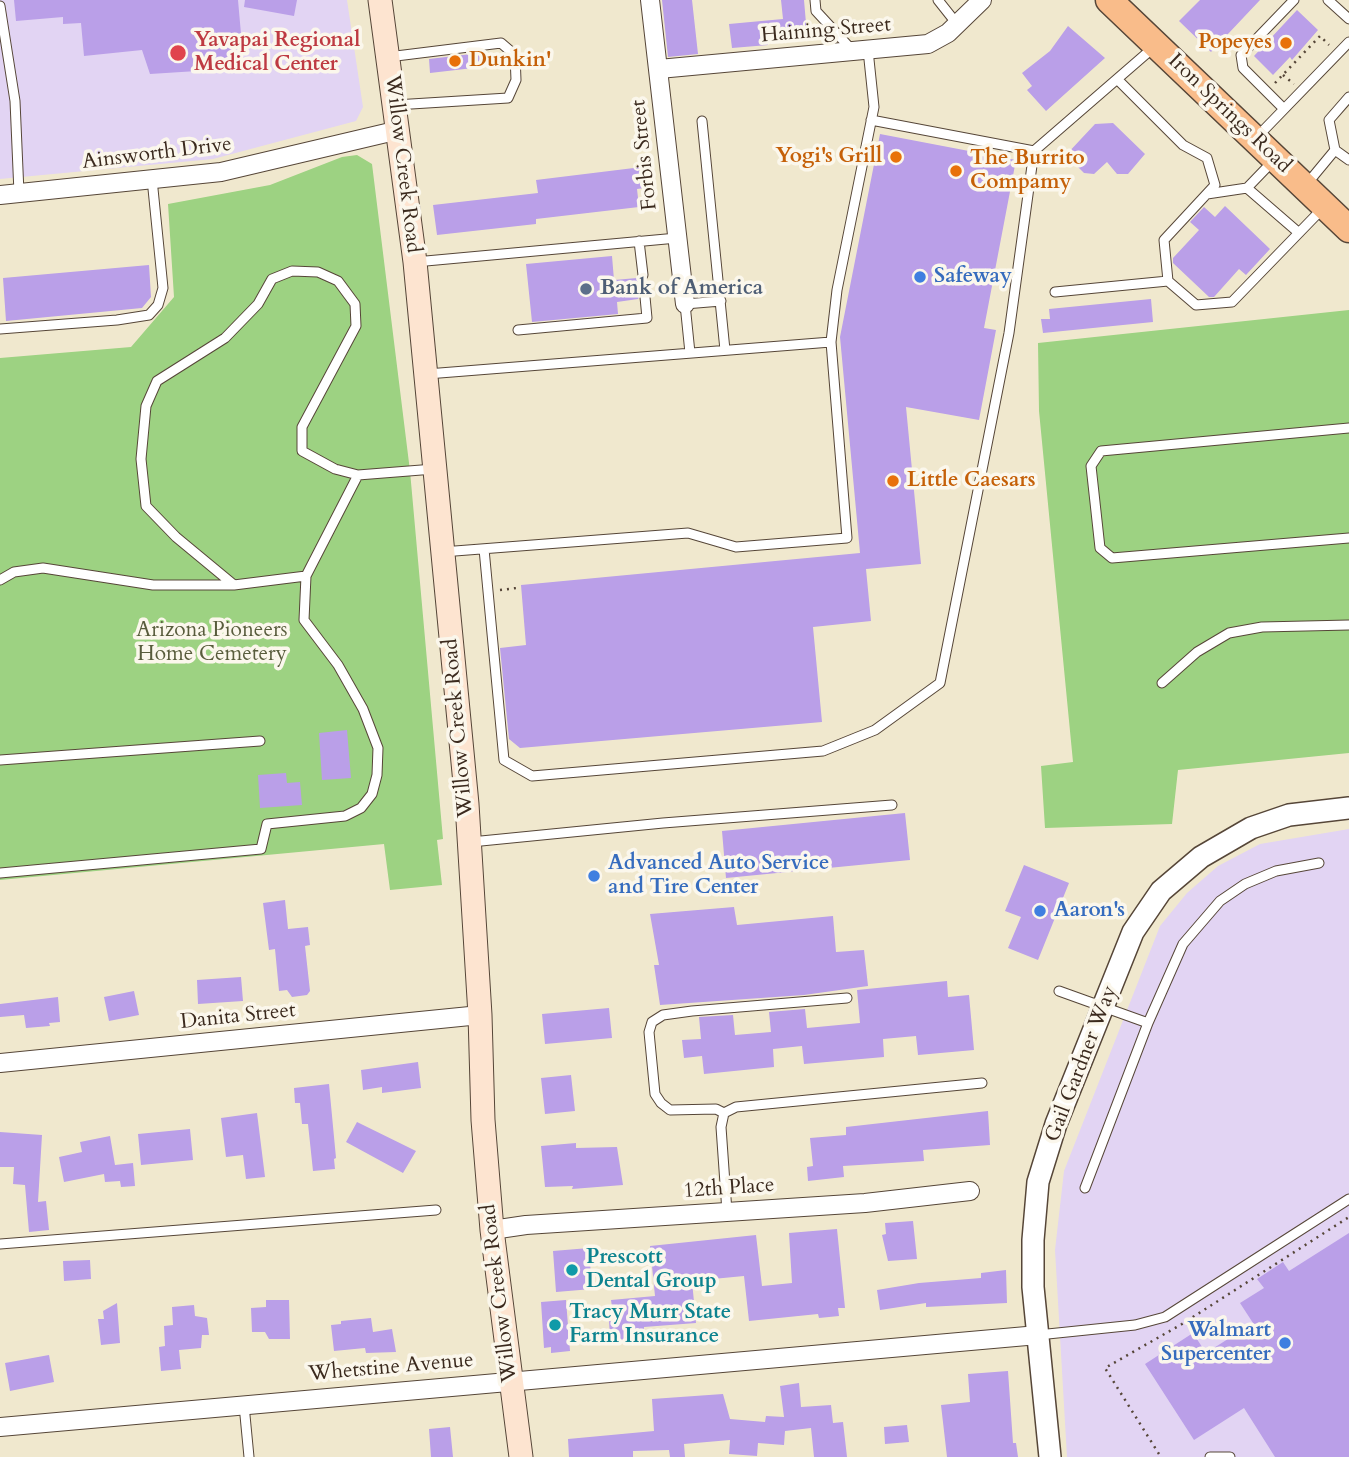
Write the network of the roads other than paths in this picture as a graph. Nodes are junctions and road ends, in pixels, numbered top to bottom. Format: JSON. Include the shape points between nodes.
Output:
{"nodes":[{"id":1,"x":380,"y":0,"type":"edge"},
{"id":2,"x":650,"y":0,"type":"edge"},
{"id":3,"x":815,"y":0,"type":"edge"},
{"id":4,"x":982,"y":0,"type":"edge"},
{"id":5,"x":1109,"y":0,"type":"edge"},
{"id":6,"x":1294,"y":0,"type":"edge"},
{"id":7,"x":1328,"y":0,"type":"edge"},
{"id":8,"x":940,"y":1,"type":"edge"},
{"id":9,"x":0,"y":6,"type":"edge"},
{"id":10,"x":1349,"y":19,"type":"edge"},
{"id":11,"x":957,"y":24,"type":"junction"},
{"id":12,"x":1349,"y":42,"type":"edge"},
{"id":13,"x":1157,"y":45,"type":"junction"},
{"id":14,"x":860,"y":50,"type":"junction"},
{"id":15,"x":388,"y":57,"type":"junction"},
{"id":16,"x":659,"y":69,"type":"junction"},
{"id":17,"x":1117,"y":79,"type":"junction"},
{"id":18,"x":1349,"y":97,"type":"edge"},
{"id":19,"x":395,"y":105,"type":"junction"},
{"id":20,"x":1284,"y":109,"type":"junction"},
{"id":21,"x":871,"y":120,"type":"junction"},
{"id":22,"x":702,"y":121,"type":"dead end"},
{"id":23,"x":399,"y":130,"type":"junction"},
{"id":24,"x":1255,"y":139,"type":"junction"},
{"id":25,"x":1335,"y":150,"type":"junction"},
{"id":26,"x":1034,"y":151,"type":"junction"},
{"id":27,"x":1275,"y":158,"type":"junction"},
{"id":28,"x":1349,"y":160,"type":"edge"},
{"id":29,"x":152,"y":179,"type":"junction"},
{"id":30,"x":1305,"y":187,"type":"junction"},
{"id":31,"x":1247,"y":188,"type":"junction"},
{"id":32,"x":19,"y":193,"type":"junction"},
{"id":33,"x":1207,"y":194,"type":"junction"},
{"id":34,"x":0,"y":195,"type":"edge"},
{"id":35,"x":1325,"y":206,"type":"junction"},
{"id":36,"x":1349,"y":229,"type":"edge"},
{"id":37,"x":1299,"y":233,"type":"junction"},
{"id":38,"x":677,"y":238,"type":"junction"},
{"id":39,"x":639,"y":241,"type":"junction"},
{"id":40,"x":415,"y":262,"type":"junction"},
{"id":41,"x":643,"y":275,"type":"dead end"},
{"id":42,"x":1168,"y":281,"type":"junction"},
{"id":43,"x":1055,"y":292,"type":"dead end"},
{"id":44,"x":645,"y":298,"type":"dead end"},
{"id":45,"x":720,"y":301,"type":"junction"},
{"id":46,"x":685,"y":304,"type":"junction"},
{"id":47,"x":0,"y":329,"type":"edge"},
{"id":48,"x":518,"y":330,"type":"dead end"},
{"id":49,"x":831,"y":342,"type":"junction"},
{"id":50,"x":725,"y":350,"type":"junction"},
{"id":51,"x":690,"y":353,"type":"junction"},
{"id":52,"x":425,"y":374,"type":"junction"},
{"id":53,"x":1349,"y":428,"type":"edge"},
{"id":54,"x":434,"y":469,"type":"junction"},
{"id":55,"x":358,"y":475,"type":"junction"},
{"id":56,"x":1349,"y":538,"type":"edge"},
{"id":57,"x":484,"y":549,"type":"junction"},
{"id":58,"x":442,"y":552,"type":"junction"},
{"id":59,"x":306,"y":576,"type":"junction"},
{"id":60,"x":0,"y":580,"type":"edge"},
{"id":61,"x":234,"y":585,"type":"junction"},
{"id":62,"x":1349,"y":625,"type":"edge"},
{"id":63,"x":1162,"y":684,"type":"dead end"},
{"id":64,"x":261,"y":741,"type":"dead end"},
{"id":65,"x":0,"y":760,"type":"edge"},
{"id":66,"x":892,"y":806,"type":"dead end"},
{"id":67,"x":1349,"y":808,"type":"edge"},
{"id":68,"x":469,"y":842,"type":"junction"},
{"id":69,"x":1318,"y":863,"type":"dead end"},
{"id":70,"x":0,"y":873,"type":"edge"},
{"id":71,"x":1059,"y":991,"type":"dead end"},
{"id":72,"x":847,"y":998,"type":"dead end"},
{"id":73,"x":1105,"y":1006,"type":"junction"},
{"id":74,"x":480,"y":1015,"type":"junction"},
{"id":75,"x":1148,"y":1023,"type":"junction"},
{"id":76,"x":0,"y":1063,"type":"edge"},
{"id":77,"x":982,"y":1083,"type":"dead end"},
{"id":78,"x":724,"y":1113,"type":"junction"},
{"id":79,"x":1085,"y":1188,"type":"dead end"},
{"id":80,"x":970,"y":1191,"type":"dead end"},
{"id":81,"x":1349,"y":1199,"type":"edge"},
{"id":82,"x":436,"y":1210,"type":"dead end"},
{"id":83,"x":727,"y":1212,"type":"junction"},
{"id":84,"x":492,"y":1230,"type":"junction"},
{"id":85,"x":0,"y":1244,"type":"edge"},
{"id":86,"x":1038,"y":1335,"type":"junction"},
{"id":87,"x":510,"y":1380,"type":"junction"},
{"id":88,"x":244,"y":1405,"type":"junction"},
{"id":89,"x":0,"y":1427,"type":"edge"},
{"id":90,"x":249,"y":1457,"type":"edge"},
{"id":91,"x":521,"y":1457,"type":"edge"},
{"id":92,"x":1050,"y":1457,"type":"edge"},
{"id":93,"x":1210,"y":1457,"type":"edge"},
{"id":94,"x":1230,"y":1457,"type":"edge"}],
"edges":[{"from":1,"to":15,"type":"main road","name":"Willow Creek Road"},
{"from":2,"to":16,"type":"street","name":"Forbis Street"},
{"from":3,"to":14,"type":"lane","via":[[816,11]]},
{"from":4,"to":11,"type":"street","name":"Haining Street"},
{"from":5,"to":13,"type":"main road","name":"Iron Springs Road"},
{"from":6,"to":20,"type":"lane","via":[[1241,55],[1243,68]]},
{"from":7,"to":10,"type":"lane"},
{"from":8,"to":11,"type":"lane"},
{"from":9,"to":32,"type":"lane","via":[[15,101]]},
{"from":11,"to":14,"type":"street","name":"Haining Street","via":[[928,44]]},
{"from":12,"to":20,"type":"lane"},
{"from":13,"to":17,"type":"lane"},
{"from":13,"to":24,"type":"main road","name":"Iron Springs Road"},
{"from":14,"to":16,"type":"street","name":"Haining Street"},
{"from":14,"to":21,"type":"lane","via":[[874,107]]},
{"from":15,"to":19,"type":"main road","name":"Willow Creek Road"},
{"from":15,"to":19,"type":"lane","via":[[506,45],[515,55],[517,70],[508,98]]},
{"from":16,"to":38,"type":"street","name":"Forbis Street"},
{"from":17,"to":26,"type":"lane"},
{"from":17,"to":33,"type":"lane","via":[[1183,145],[1207,158],[1214,185]]},
{"from":18,"to":25,"type":"lane","via":[[1329,120]]},
{"from":19,"to":23,"type":"main road","name":"Willow Creek Road"},
{"from":20,"to":24,"type":"lane"},
{"from":21,"to":26,"type":"lane"},
{"from":21,"to":49,"type":"lane"},
{"from":22,"to":45,"type":"lane"},
{"from":23,"to":29,"type":"street","name":"Ainsworth Drive","via":[[221,172]]},
{"from":23,"to":40,"type":"main road","name":"Willow Creek Road"},
{"from":24,"to":27,"type":"main road","name":"Iron Springs Road"},
{"from":25,"to":28,"type":"lane"},
{"from":25,"to":30,"type":"lane"},
{"from":26,"to":57,"type":"lane","via":[[1009,333],[940,683],[875,730],[823,751],[532,776],[503,760]]},
{"from":27,"to":30,"type":"main road","name":"Iron Springs Road"},
{"from":27,"to":31,"type":"lane"},
{"from":29,"to":32,"type":"street","name":"Ainsworth Drive"},
{"from":29,"to":47,"type":"lane","via":[[163,288],[149,315]]},
{"from":30,"to":35,"type":"main road","name":"Iron Springs Road"},
{"from":31,"to":33,"type":"lane"},
{"from":31,"to":37,"type":"lane"},
{"from":32,"to":34,"type":"street","name":"Ainsworth Drive"},
{"from":33,"to":42,"type":"lane","via":[[1164,240]]},
{"from":35,"to":36,"type":"main road","name":"Iron Springs Road"},
{"from":35,"to":37,"type":"lane"},
{"from":37,"to":42,"type":"lane","via":[[1232,302],[1196,304]]},
{"from":38,"to":39,"type":"lane"},
{"from":38,"to":46,"type":"street","name":"Forbis Street"},
{"from":39,"to":40,"type":"lane"},
{"from":39,"to":41,"type":"lane"},
{"from":40,"to":52,"type":"main road","name":"Willow Creek Road"},
{"from":42,"to":43,"type":"lane"},
{"from":44,"to":48,"type":"lane","via":[[647,318]]},
{"from":45,"to":46,"type":"lane"},
{"from":45,"to":50,"type":"lane"},
{"from":46,"to":51,"type":"lane"},
{"from":49,"to":50,"type":"lane"},
{"from":49,"to":57,"type":"lane","via":[[847,538],[736,547],[688,533]]},
{"from":50,"to":51,"type":"lane"},
{"from":51,"to":52,"type":"lane"},
{"from":52,"to":54,"type":"main road","name":"Willow Creek Road"},
{"from":53,"to":56,"type":"lane","via":[[1101,451],[1091,466],[1100,548],[1112,558]]},
{"from":54,"to":55,"type":"lane"},
{"from":54,"to":58,"type":"main road","name":"Willow Creek Road"},
{"from":55,"to":59,"type":"lane"},
{"from":55,"to":61,"type":"lane","via":[[335,469],[302,451],[302,427],[356,326],[355,304],[338,281],[317,272],[292,271],[272,279],[258,304],[225,338],[157,381],[146,406],[141,459],[146,506]]},
{"from":57,"to":58,"type":"lane"},
{"from":58,"to":68,"type":"main road","name":"Willow Creek Road"},
{"from":59,"to":61,"type":"lane"},
{"from":59,"to":70,"type":"lane","via":[[304,620],[338,665],[378,748],[372,794],[361,808],[345,816],[267,824],[261,849]]},
{"from":60,"to":61,"type":"lane","via":[[15,572],[43,568],[153,585]]},
{"from":62,"to":63,"type":"lane","via":[[1262,627],[1229,633],[1197,652]]},
{"from":64,"to":65,"type":"lane"},
{"from":66,"to":68,"type":"lane"},
{"from":67,"to":73,"type":"street","name":"Gail Gardner Way","via":[[1289,815],[1251,828],[1201,857],[1161,891],[1133,932]]},
{"from":68,"to":74,"type":"main road","name":"Willow Creek Road"},
{"from":69,"to":75,"type":"lane","via":[[1276,871],[1220,901],[1183,944]]},
{"from":71,"to":73,"type":"lane"},
{"from":72,"to":78,"type":"lane","via":[[663,1014],[652,1022],[655,1094],[661,1104],[670,1110],[716,1109]]},
{"from":73,"to":75,"type":"lane"},
{"from":73,"to":86,"type":"street","name":"Gail Gardner Way","via":[[1056,1124],[1038,1182],[1033,1240]]},
{"from":74,"to":76,"type":"street","name":"Danita Street"},
{"from":74,"to":84,"type":"main road","name":"Willow Creek Road"},
{"from":75,"to":79,"type":"lane"},
{"from":77,"to":78,"type":"lane","via":[[750,1103]]},
{"from":78,"to":83,"type":"lane"},
{"from":80,"to":83,"type":"street","name":"12th Place"},
{"from":81,"to":86,"type":"lane","via":[[1165,1317],[1135,1325]]},
{"from":82,"to":85,"type":"lane"},
{"from":83,"to":84,"type":"street","name":"12th Place"},
{"from":84,"to":87,"type":"main road","name":"Willow Creek Road"},
{"from":86,"to":87,"type":"street","name":"Whetstine Avenue"},
{"from":86,"to":92,"type":"street","name":"Gail Gardner Way"},
{"from":87,"to":88,"type":"street","name":"Whetstine Avenue"},
{"from":87,"to":91,"type":"main road","name":"Willow Creek Road"},
{"from":88,"to":89,"type":"street","name":"Whetstine Avenue"},
{"from":88,"to":90,"type":"lane"},
{"from":93,"to":94,"type":"lane"}]}
